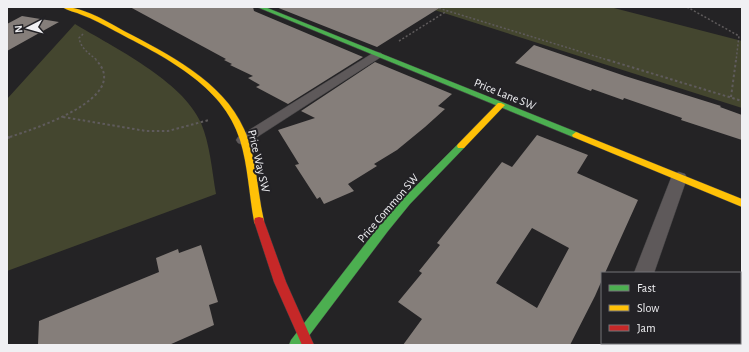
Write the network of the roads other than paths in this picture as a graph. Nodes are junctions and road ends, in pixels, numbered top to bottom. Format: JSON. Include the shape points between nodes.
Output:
{"nodes":[{"id":1,"x":65,"y":7,"type":"edge"},
{"id":2,"x":260,"y":7,"type":"edge"},
{"id":3,"x":377,"y":55,"type":"junction"},
{"id":4,"x":501,"y":105,"type":"junction"},
{"id":5,"x":243,"y":140,"type":"junction"},
{"id":6,"x":679,"y":178,"type":"junction"},
{"id":7,"x":742,"y":203,"type":"edge"},
{"id":8,"x":644,"y":272,"type":"edge"},
{"id":9,"x":303,"y":335,"type":"junction"},
{"id":10,"x":294,"y":345,"type":"edge"},
{"id":11,"x":308,"y":345,"type":"edge"}],
"edges":[{"from":1,"to":5,"type":"street","name":"Price Way SW","via":[[104,22],[187,67],[205,82],[231,113]]},
{"from":2,"to":3,"type":"street","name":"Price Lane SW"},
{"from":3,"to":4,"type":"street","name":"Price Lane SW"},
{"from":3,"to":5,"type":"lane"},
{"from":4,"to":6,"type":"street","name":"Price Lane SW"},
{"from":4,"to":9,"type":"street","name":"Price Common SW","via":[[407,201]]},
{"from":5,"to":9,"type":"street","name":"Price Way SW","via":[[258,215],[279,279]]},
{"from":6,"to":7,"type":"street","name":"Price Lane SW"},
{"from":6,"to":8,"type":"lane"},
{"from":9,"to":10,"type":"street","name":"Price Common SW"},
{"from":9,"to":11,"type":"street","name":"Price Way SW"}]}
